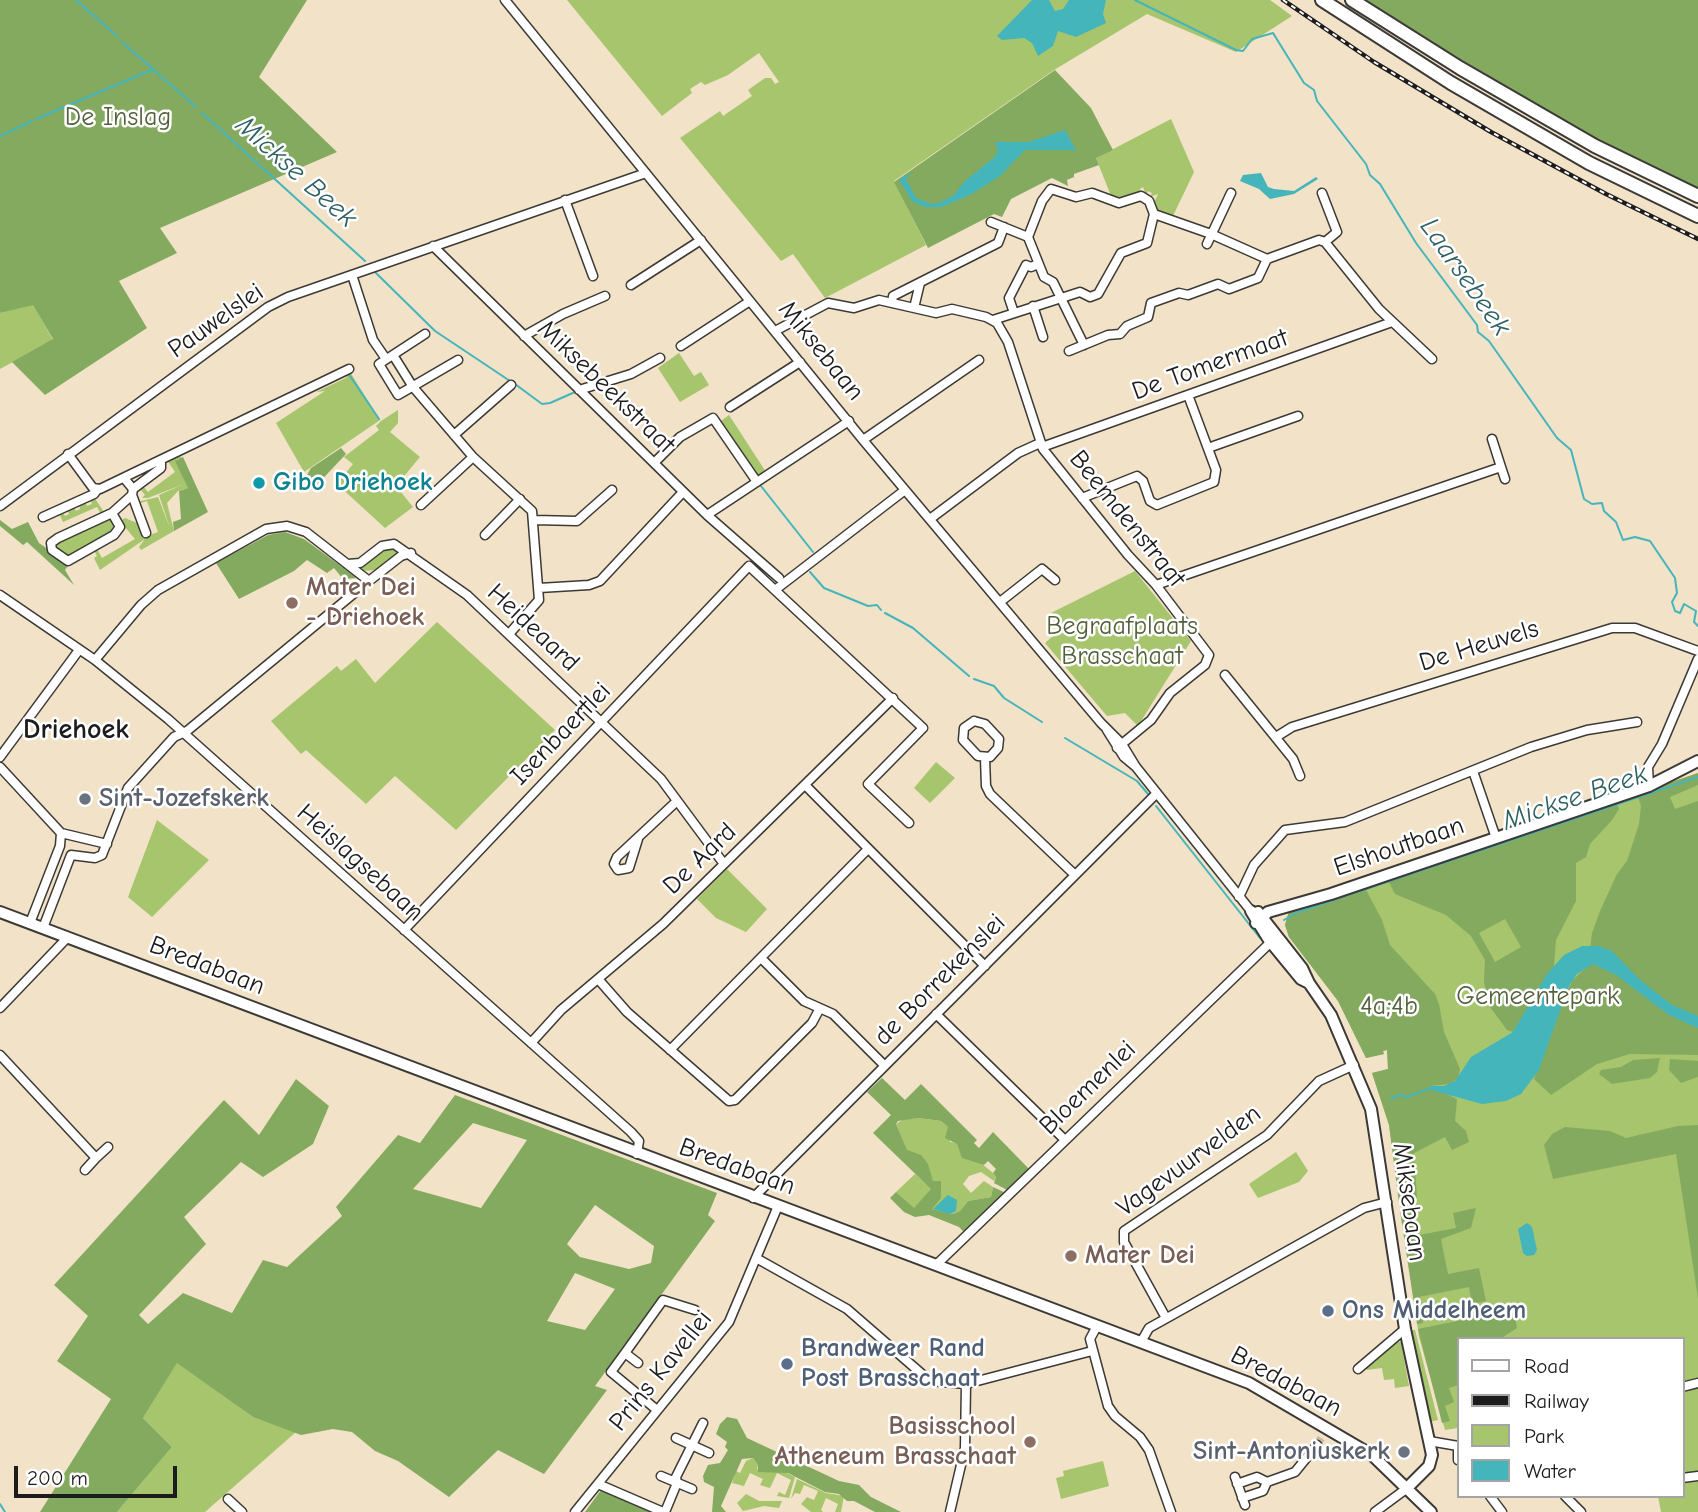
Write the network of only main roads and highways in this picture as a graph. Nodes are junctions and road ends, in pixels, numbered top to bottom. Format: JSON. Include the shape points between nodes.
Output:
{"nodes":[{"id":1,"x":1322,"y":0,"type":"edge"},
{"id":2,"x":1352,"y":0,"type":"edge"},
{"id":3,"x":1698,"y":196,"type":"edge"},
{"id":4,"x":1698,"y":215,"type":"edge"},
{"id":5,"x":1698,"y":761,"type":"edge"},
{"id":6,"x":1698,"y":766,"type":"edge"},
{"id":7,"x":1649,"y":786,"type":"junction"},
{"id":8,"x":1251,"y":911,"type":"road end"},
{"id":9,"x":0,"y":912,"type":"edge"},
{"id":10,"x":1261,"y":922,"type":"junction"},
{"id":11,"x":1406,"y":1489,"type":"junction"},
{"id":12,"x":1431,"y":1512,"type":"edge"}],
"edges":[{"from":1,"to":4,"type":"highway","via":[[1451,83],[1589,163]]},
{"from":2,"to":3,"type":"highway","via":[[1595,146]]},
{"from":5,"to":7,"type":"main road","name":"Elshoutbaan"},
{"from":6,"to":7,"type":"main road","name":"Elshoutbaan"},
{"from":7,"to":10,"type":"main road","name":"Elshoutbaan","via":[[1281,911]]},
{"from":8,"to":10,"type":"main road","name":"Miksebaan"},
{"from":9,"to":11,"type":"main road","name":"Bredabaan","via":[[1249,1383],[1322,1436],[1371,1455]]},
{"from":10,"to":11,"type":"main road","name":"Miksebaan","via":[[1331,1015],[1374,1119],[1405,1329],[1432,1455],[1429,1466]]},
{"from":11,"to":12,"type":"main road","name":"Bredabaan"}]}
